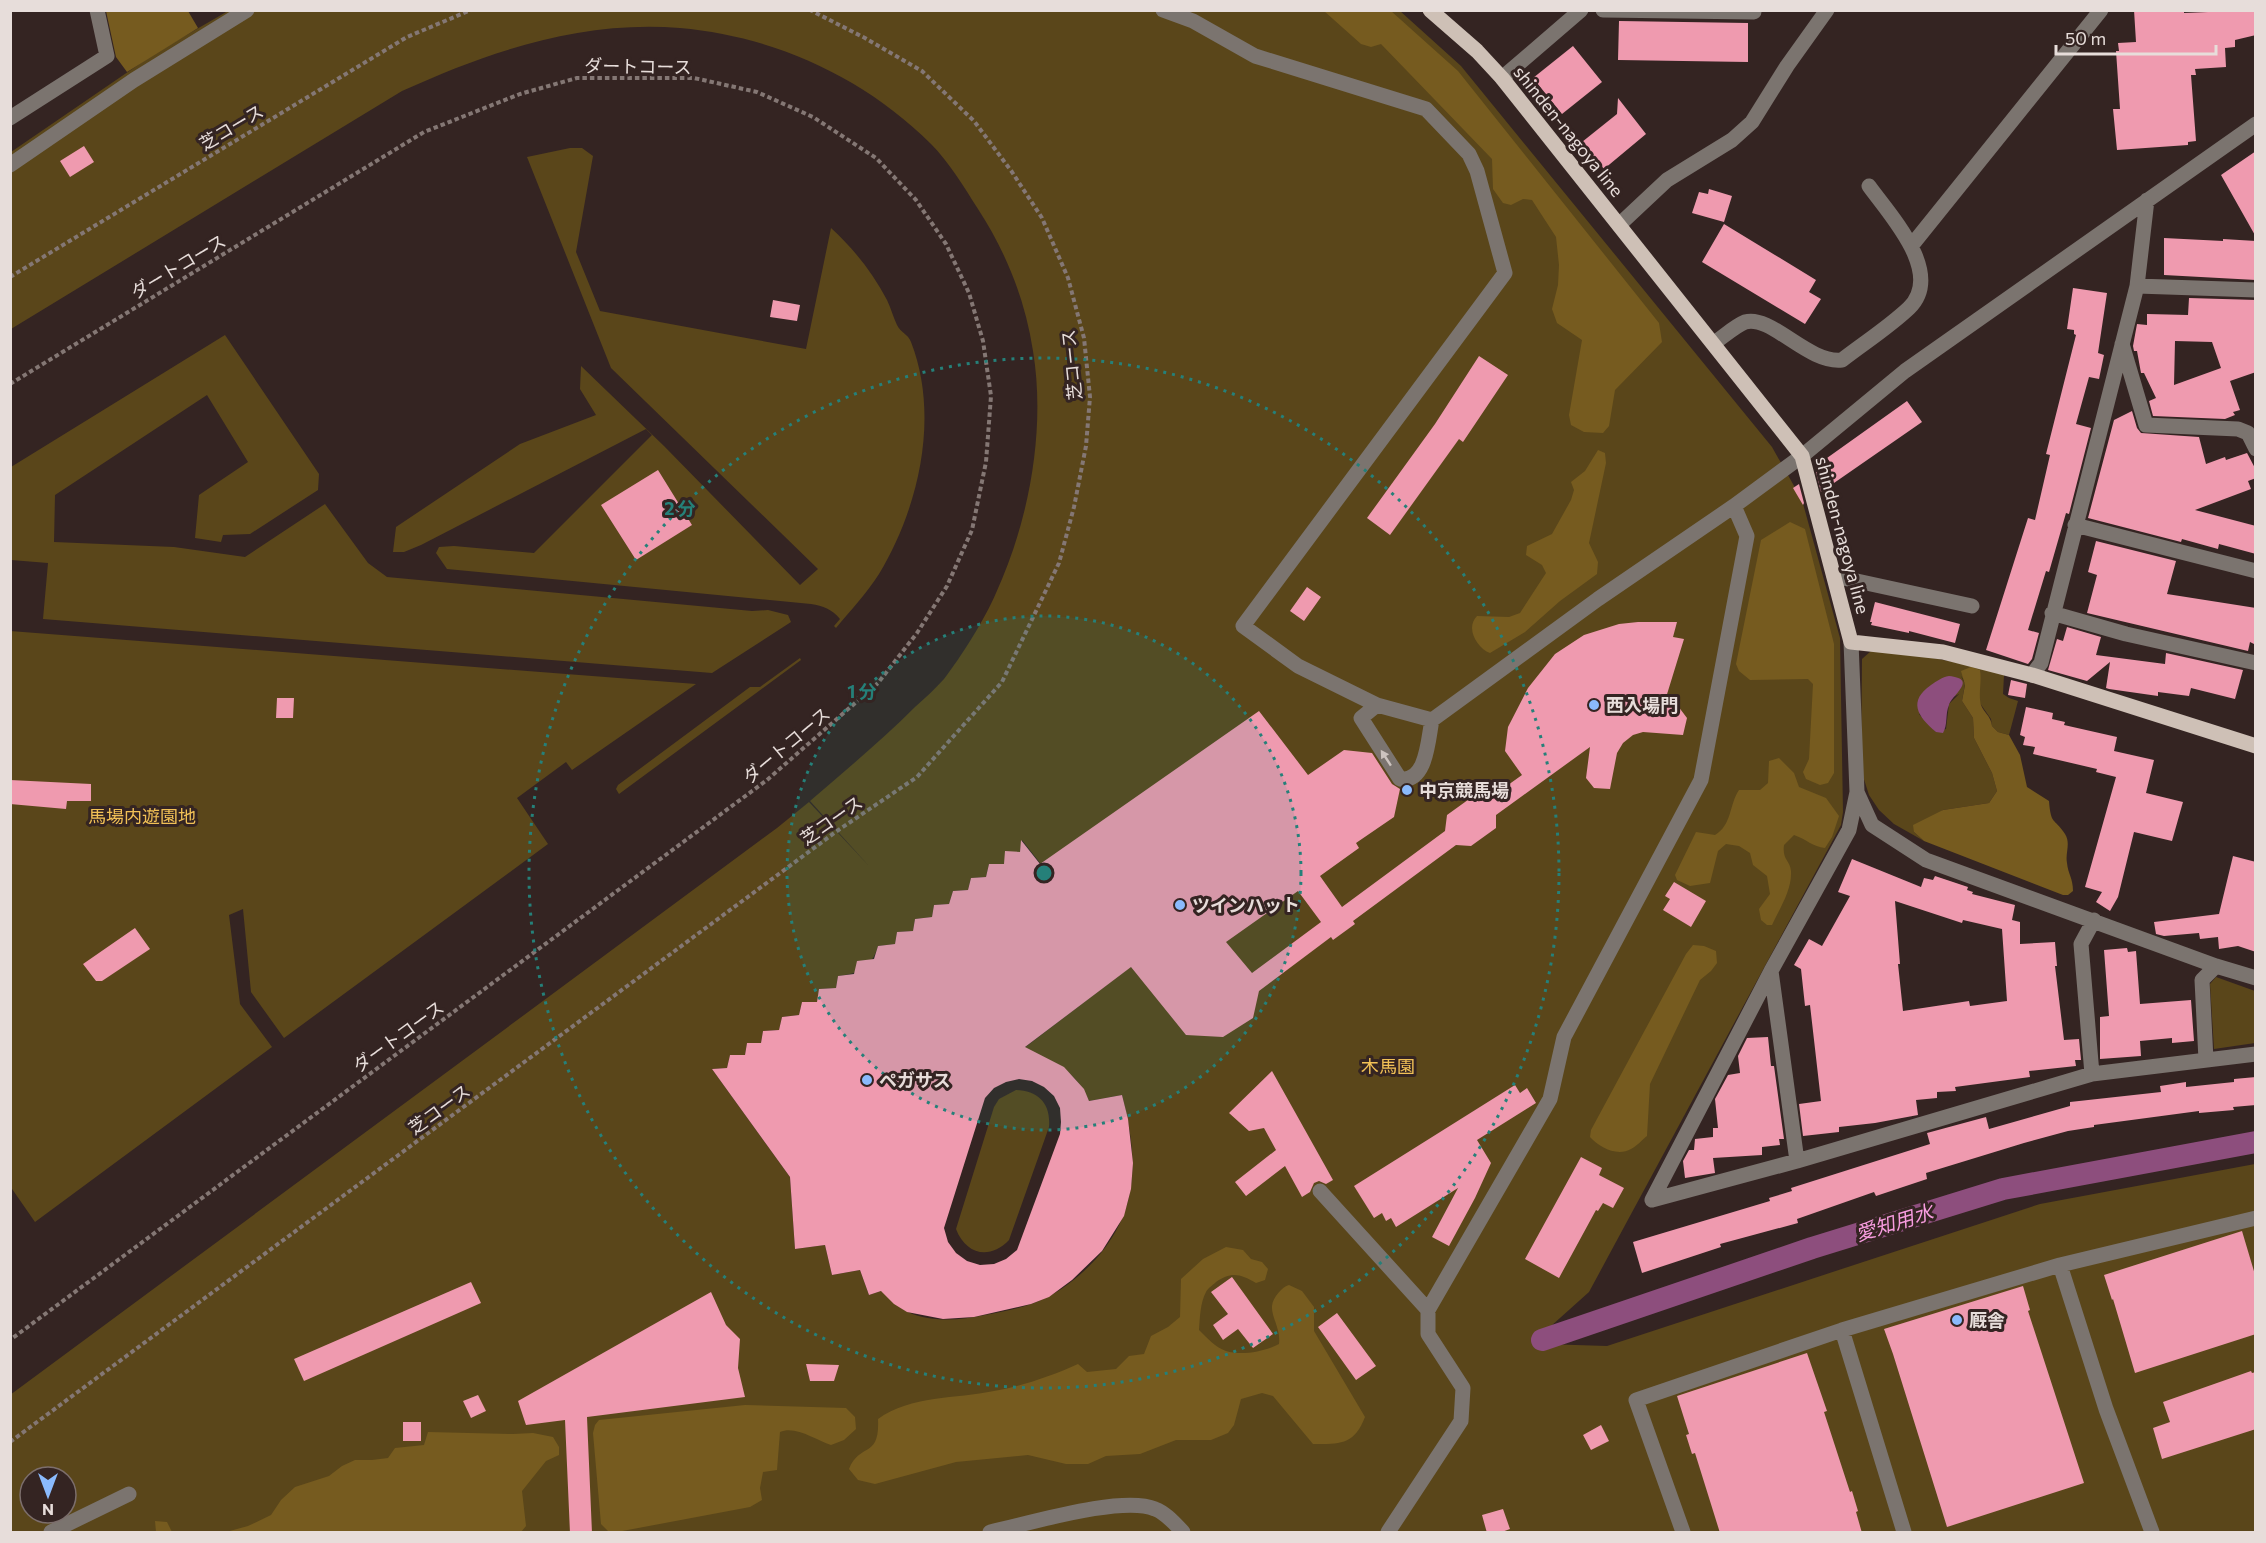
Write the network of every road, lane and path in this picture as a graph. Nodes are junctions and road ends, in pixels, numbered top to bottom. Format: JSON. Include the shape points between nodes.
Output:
{"nodes":[{"id":1,"x":97,"y":10,"type":"edge"},
{"id":2,"x":247,"y":10,"type":"edge"},
{"id":3,"x":471,"y":10,"type":"edge"},
{"id":4,"x":810,"y":10,"type":"edge"},
{"id":5,"x":1163,"y":10,"type":"edge"},
{"id":6,"x":1430,"y":10,"type":"edge"},
{"id":7,"x":1581,"y":10,"type":"edge"},
{"id":8,"x":1604,"y":10,"type":"edge"},
{"id":9,"x":1827,"y":10,"type":"edge"},
{"id":10,"x":2101,"y":10,"type":"edge"},
{"id":11,"x":1754,"y":12,"type":"edge"},
{"id":12,"x":1502,"y":78,"type":"junction"},
{"id":13,"x":10,"y":118,"type":"edge"},
{"id":14,"x":2256,"y":124,"type":"edge"},
{"id":15,"x":10,"y":165,"type":"edge"},
{"id":16,"x":1869,"y":186,"type":"dead end"},
{"id":17,"x":2148,"y":201,"type":"junction"},
{"id":18,"x":1619,"y":225,"type":"junction"},
{"id":19,"x":1912,"y":245,"type":"junction"},
{"id":20,"x":10,"y":277,"type":"edge"},
{"id":21,"x":2137,"y":286,"type":"junction"},
{"id":22,"x":2256,"y":290,"type":"edge"},
{"id":23,"x":1714,"y":343,"type":"junction"},
{"id":24,"x":2122,"y":344,"type":"junction"},
{"id":25,"x":10,"y":384,"type":"edge"},
{"id":26,"x":2256,"y":449,"type":"edge"},
{"id":27,"x":1802,"y":456,"type":"junction"},
{"id":28,"x":1734,"y":506,"type":"junction"},
{"id":29,"x":2075,"y":525,"type":"junction"},
{"id":30,"x":2256,"y":571,"type":"edge"},
{"id":31,"x":1834,"y":576,"type":"junction"},
{"id":32,"x":1972,"y":606,"type":"dead end"},
{"id":33,"x":2052,"y":613,"type":"junction"},
{"id":34,"x":1851,"y":642,"type":"junction"},
{"id":35,"x":2256,"y":663,"type":"edge"},
{"id":36,"x":2032,"y":675,"type":"junction"},
{"id":37,"x":1377,"y":705,"type":"junction"},
{"id":38,"x":1432,"y":720,"type":"junction"},
{"id":39,"x":2256,"y":746,"type":"edge"},
{"id":40,"x":1857,"y":792,"type":"junction"},
{"id":41,"x":2094,"y":920,"type":"junction"},
{"id":42,"x":2216,"y":966,"type":"junction"},
{"id":43,"x":1771,"y":971,"type":"junction"},
{"id":44,"x":2256,"y":978,"type":"edge"},
{"id":45,"x":2256,"y":1054,"type":"edge"},
{"id":46,"x":2206,"y":1060,"type":"junction"},
{"id":47,"x":2092,"y":1074,"type":"junction"},
{"id":48,"x":1797,"y":1161,"type":"junction"},
{"id":49,"x":1320,"y":1191,"type":"dead end"},
{"id":50,"x":2256,"y":1218,"type":"edge"},
{"id":51,"x":2060,"y":1265,"type":"junction"},
{"id":52,"x":1428,"y":1310,"type":"junction"},
{"id":53,"x":1842,"y":1330,"type":"junction"},
{"id":54,"x":10,"y":1340,"type":"edge"},
{"id":55,"x":10,"y":1442,"type":"edge"},
{"id":56,"x":129,"y":1494,"type":"dead end"},
{"id":57,"x":51,"y":1533,"type":"edge"},
{"id":58,"x":990,"y":1533,"type":"edge"},
{"id":59,"x":1183,"y":1533,"type":"edge"},
{"id":60,"x":1388,"y":1533,"type":"edge"},
{"id":61,"x":1683,"y":1533,"type":"edge"},
{"id":62,"x":1904,"y":1533,"type":"edge"},
{"id":63,"x":2152,"y":1533,"type":"edge"}],
"edges":[{"from":1,"to":13,"type":"street","via":[[107,56]]},
{"from":2,"to":15,"type":"street","via":[[134,80]]},
{"from":3,"to":20,"type":"path","name":"芝コース","via":[[407,37]]},
{"from":4,"to":55,"type":"path","name":"芝コース","via":[[922,71],[974,121],[1042,218],[1068,278],[1087,361],[1090,397],[1086,446],[1059,563],[1002,682],[917,777],[837,831]]},
{"from":5,"to":37,"type":"street","via":[[1193,21],[1256,56],[1426,109],[1469,154],[1477,171],[1505,273],[1243,626],[1298,666]]},
{"from":6,"to":12,"type":"main road","name":"shinden-nagoya line"},
{"from":7,"to":12,"type":"street"},
{"from":8,"to":11,"type":"street"},
{"from":9,"to":18,"type":"street","via":[[1752,122],[1732,140],[1667,180]]},
{"from":10,"to":19,"type":"street"},
{"from":12,"to":18,"type":"main road","name":"shinden-nagoya line"},
{"from":14,"to":17,"type":"street"},
{"from":16,"to":19,"type":"street"},
{"from":17,"to":21,"type":"street"},
{"from":17,"to":27,"type":"street","via":[[1905,371]]},
{"from":18,"to":23,"type":"main road","name":"shinden-nagoya line"},
{"from":19,"to":23,"type":"street","via":[[1919,267],[1919,286],[1910,307],[1842,360],[1820,358],[1759,323],[1746,322]]},
{"from":21,"to":22,"type":"street"},
{"from":21,"to":24,"type":"street"},
{"from":23,"to":27,"type":"main road","name":"shinden-nagoya line"},
{"from":24,"to":26,"type":"street","via":[[2146,425],[2238,429],[2248,433]]},
{"from":24,"to":29,"type":"street"},
{"from":25,"to":54,"type":"path","name":"ダートコース","via":[[424,132],[520,94],[577,78],[637,77],[694,78],[757,92],[813,117],[876,158],[916,201],[946,244],[969,293],[983,341],[991,396],[986,462],[972,530],[947,586],[878,683],[767,780]]},
{"from":27,"to":28,"type":"street"},
{"from":27,"to":31,"type":"main road","name":"shinden-nagoya line"},
{"from":28,"to":38,"type":"street"},
{"from":28,"to":52,"type":"street","via":[[1747,536],[1701,780],[1564,1037],[1550,1099]]},
{"from":29,"to":30,"type":"street"},
{"from":29,"to":33,"type":"street"},
{"from":31,"to":32,"type":"street"},
{"from":31,"to":34,"type":"main road","name":"shinden-nagoya line"},
{"from":33,"to":35,"type":"street"},
{"from":33,"to":36,"type":"street","via":[[2041,663]]},
{"from":34,"to":36,"type":"main road","name":"shinden-nagoya line","via":[[1943,652]]},
{"from":34,"to":40,"type":"street"},
{"from":36,"to":39,"type":"main road","name":"shinden-nagoya line"},
{"from":37,"to":38,"type":"street"},
{"from":38,"to":37,"type":"street","one_way":true,"via":[[1416,776],[1400,779],[1361,718]]},
{"from":40,"to":41,"type":"street","via":[[1872,825],[1926,860]]},
{"from":40,"to":43,"type":"street","via":[[1849,830]]},
{"from":41,"to":42,"type":"street"},
{"from":41,"to":47,"type":"street","via":[[2081,944]]},
{"from":42,"to":44,"type":"street"},
{"from":42,"to":46,"type":"street","via":[[2202,980]]},
{"from":43,"to":48,"type":"street"},
{"from":43,"to":48,"type":"street","via":[[1652,1200]]},
{"from":45,"to":46,"type":"street"},
{"from":46,"to":47,"type":"street"},
{"from":47,"to":48,"type":"street"},
{"from":49,"to":52,"type":"street"},
{"from":50,"to":51,"type":"street"},
{"from":51,"to":53,"type":"street"},
{"from":51,"to":63,"type":"street","via":[[2106,1409]]},
{"from":52,"to":60,"type":"street","via":[[1428,1334],[1463,1388],[1461,1421]]},
{"from":53,"to":61,"type":"street","via":[[1636,1400]]},
{"from":53,"to":62,"type":"street"},
{"from":56,"to":57,"type":"street"},
{"from":58,"to":59,"type":"street","via":[[1113,1505],[1138,1504],[1156,1509]]}]}
